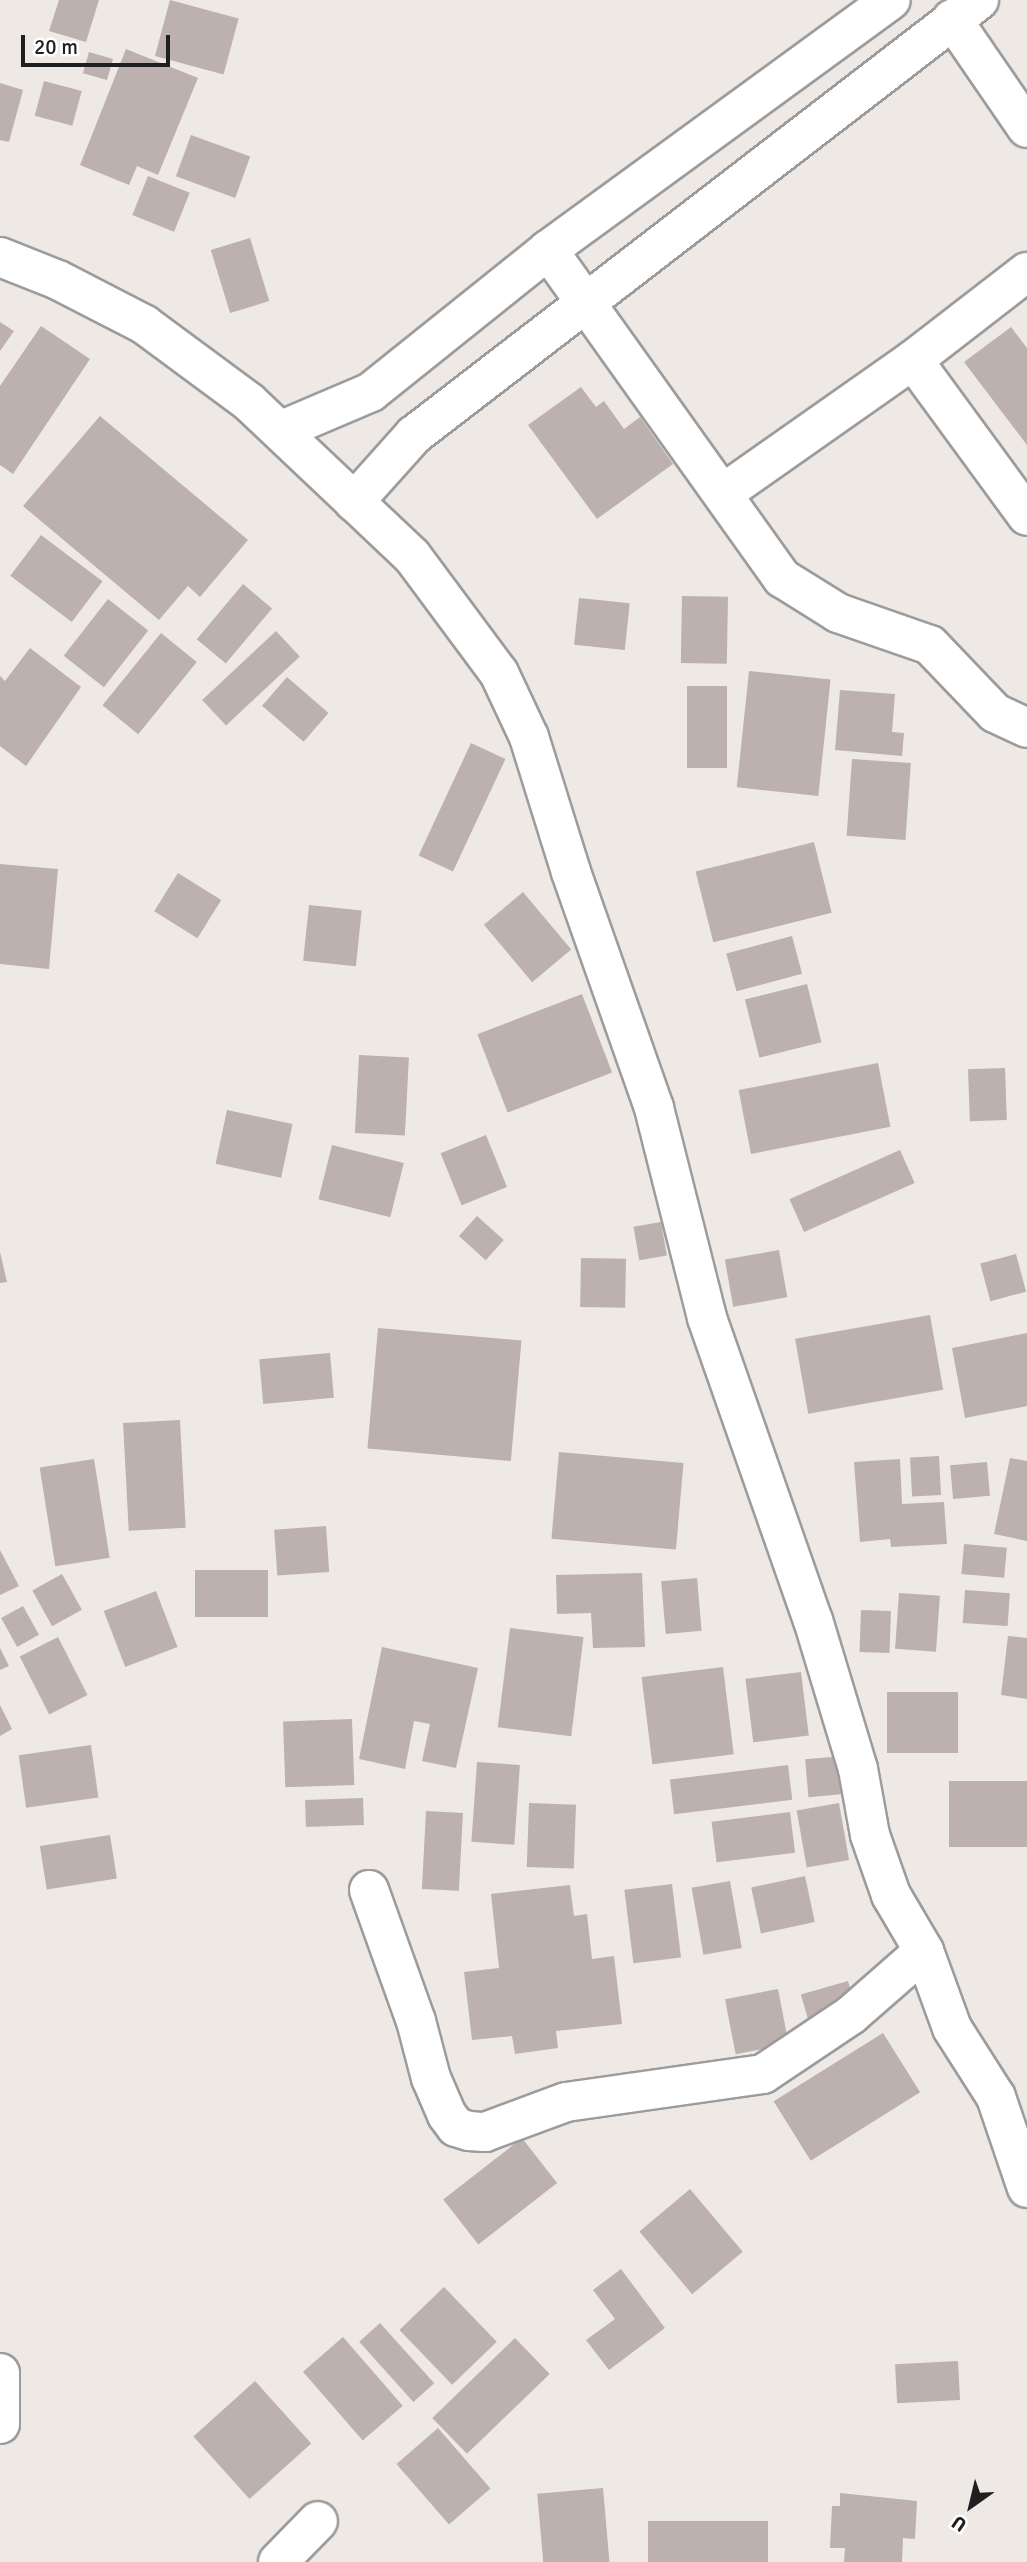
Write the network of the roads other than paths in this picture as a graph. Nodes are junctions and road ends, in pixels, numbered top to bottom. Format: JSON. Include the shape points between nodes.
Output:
{"nodes":[{"id":1,"x":891,"y":0,"type":"edge"},
{"id":2,"x":911,"y":0,"type":"edge"},
{"id":3,"x":964,"y":6,"type":"edge"},
{"id":4,"x":1027,"y":128,"type":"edge"},
{"id":5,"x":548,"y":250,"type":"junction"},
{"id":6,"x":0,"y":257,"type":"edge"},
{"id":7,"x":1027,"y":272,"type":"edge"},
{"id":8,"x":586,"y":304,"type":"junction"},
{"id":9,"x":913,"y":360,"type":"junction"},
{"id":10,"x":282,"y":430,"type":"junction"},
{"id":11,"x":725,"y":492,"type":"junction"},
{"id":12,"x":354,"y":502,"type":"junction"},
{"id":13,"x":1027,"y":516,"type":"edge"},
{"id":14,"x":1027,"y":728,"type":"edge"},
{"id":15,"x":369,"y":1890,"type":"dead end"},
{"id":16,"x":924,"y":1951,"type":"junction"},
{"id":17,"x":1027,"y":2188,"type":"edge"},
{"id":18,"x":0,"y":2373,"type":"edge"},
{"id":19,"x":0,"y":2424,"type":"edge"},
{"id":20,"x":318,"y":2521,"type":"dead end"},
{"id":21,"x":278,"y":2562,"type":"edge"}],
"edges":[{"from":1,"to":5,"type":"street"},
{"from":2,"to":3,"type":"street","via":[[916,14],[939,24]]},
{"from":3,"to":4,"type":"street"},
{"from":3,"to":8,"type":"street"},
{"from":5,"to":8,"type":"street"},
{"from":5,"to":10,"type":"street","via":[[371,392]]},
{"from":6,"to":10,"type":"street","via":[[58,280],[145,325]]},
{"from":7,"to":9,"type":"street"},
{"from":8,"to":11,"type":"street"},
{"from":8,"to":12,"type":"street","via":[[414,435]]},
{"from":9,"to":11,"type":"street"},
{"from":9,"to":13,"type":"street"},
{"from":10,"to":12,"type":"street"},
{"from":11,"to":14,"type":"street","via":[[782,578],[838,614],[930,645],[995,712]]},
{"from":12,"to":16,"type":"street","via":[[412,556],[436,588],[499,673],[529,737],[654,1108],[706,1318],[813,1620],[858,1769],[870,1835],[891,1895]]},
{"from":15,"to":16,"type":"street","via":[[416,2021],[431,2078],[447,2115],[456,2127],[469,2131],[485,2132],[566,2102],[763,2074],[851,2015]]},
{"from":16,"to":17,"type":"street","via":[[952,2028],[996,2097]]},
{"from":18,"to":19,"type":"street"},
{"from":20,"to":21,"type":"street"}]}
